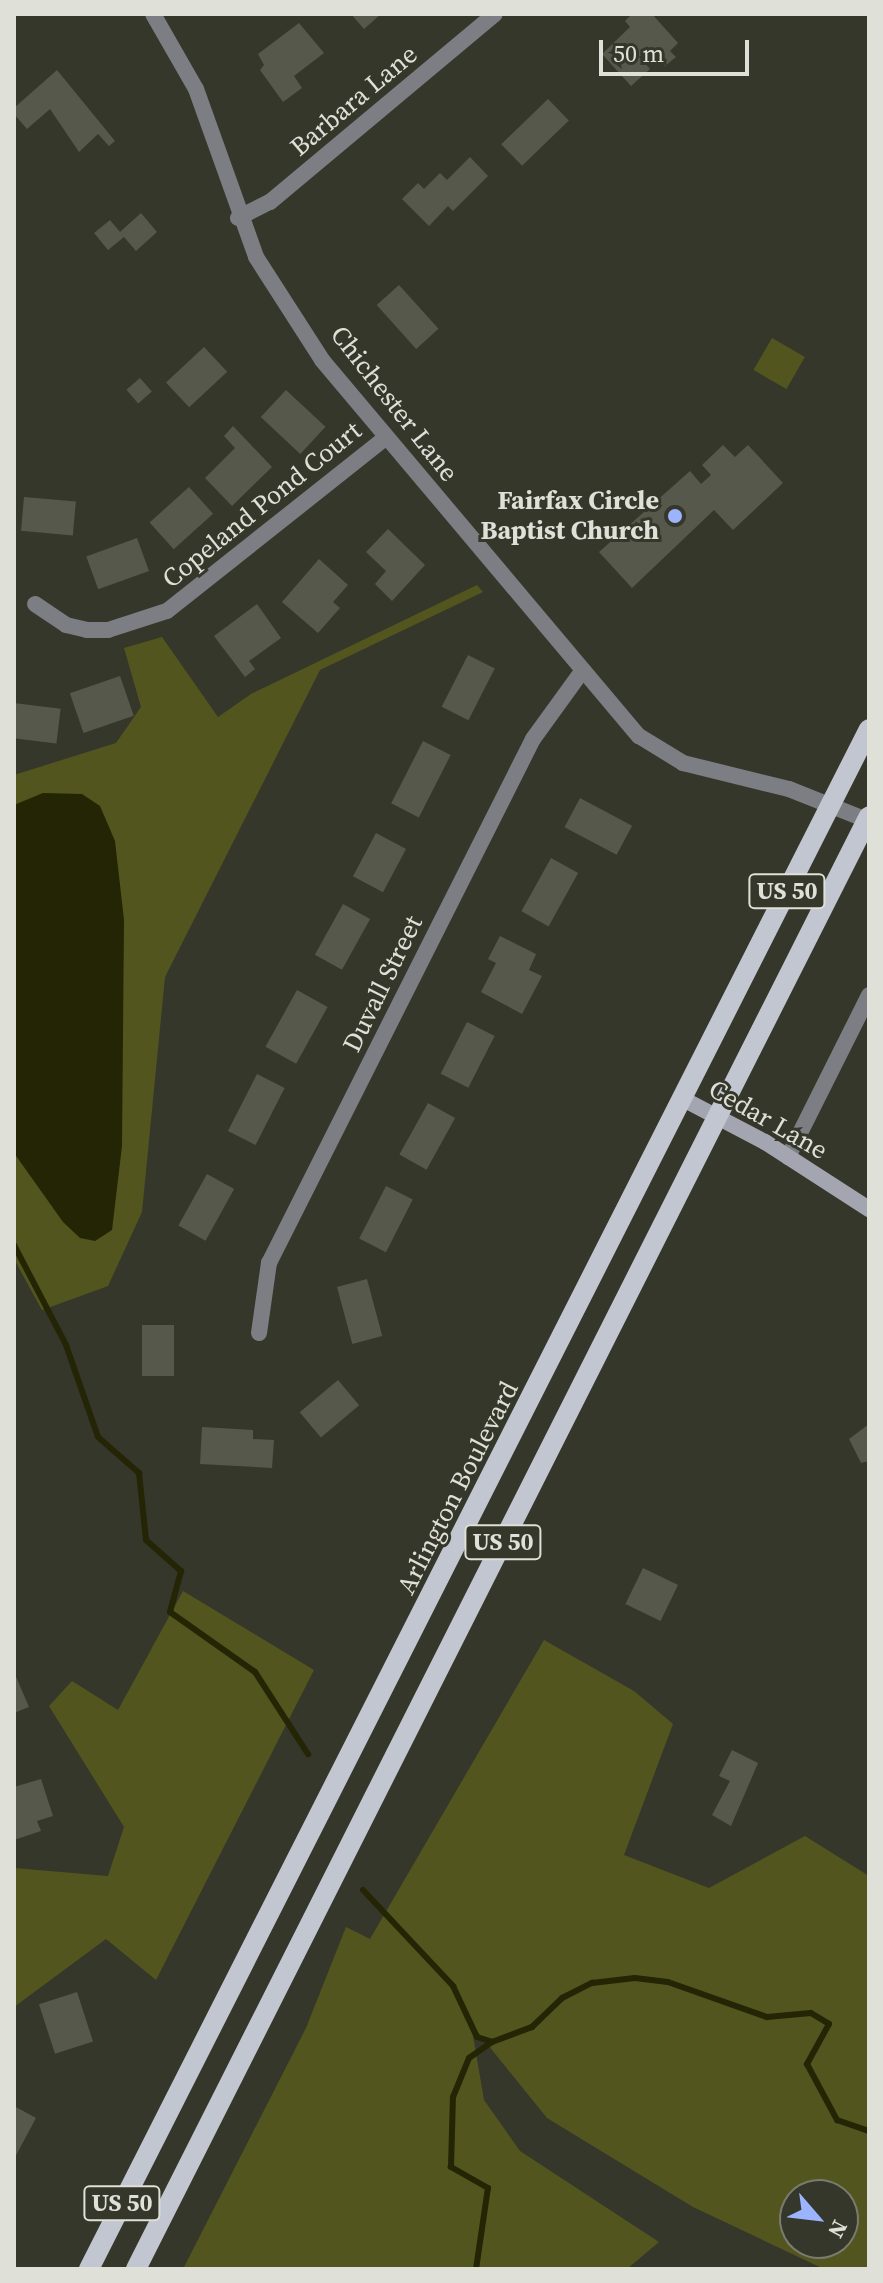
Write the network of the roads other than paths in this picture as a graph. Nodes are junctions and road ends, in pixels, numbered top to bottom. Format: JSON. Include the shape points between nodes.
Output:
{"nodes":[{"id":1,"x":153,"y":14,"type":"edge"},
{"id":2,"x":495,"y":14,"type":"edge"},
{"id":3,"x":238,"y":218,"type":"junction"},
{"id":4,"x":385,"y":438,"type":"junction"},
{"id":5,"x":35,"y":604,"type":"dead end"},
{"id":6,"x":583,"y":670,"type":"junction"},
{"id":7,"x":869,"y":729,"type":"edge"},
{"id":8,"x":832,"y":803,"type":"junction"},
{"id":9,"x":868,"y":818,"type":"edge"},
{"id":10,"x":869,"y":995,"type":"edge"},
{"id":11,"x":683,"y":1099,"type":"junction"},
{"id":12,"x":717,"y":1117,"type":"junction"},
{"id":13,"x":788,"y":1157,"type":"junction"},
{"id":14,"x":869,"y":1209,"type":"edge"},
{"id":15,"x":259,"y":1333,"type":"dead end"},
{"id":16,"x":89,"y":2269,"type":"edge"},
{"id":17,"x":136,"y":2269,"type":"edge"}],
"edges":[{"from":1,"to":3,"type":"street","name":"Chichester Lane","via":[[196,89]]},
{"from":2,"to":3,"type":"street","name":"Barbara Lane","via":[[270,202]]},
{"from":3,"to":4,"type":"street","name":"Chichester Lane","via":[[256,257],[322,360]]},
{"from":4,"to":5,"type":"street","name":"Copeland Pond Court","via":[[167,611],[108,630],[87,630],[66,625]]},
{"from":4,"to":6,"type":"street","name":"Chichester Lane"},
{"from":6,"to":8,"type":"street","name":"Chichester Lane","via":[[659,752]]},
{"from":6,"to":15,"type":"street","name":"Duvall Street","via":[[533,739],[269,1263],[261,1289]]},
{"from":7,"to":8,"type":"main road","name":"Arlington Boulevard","number":"US 50"},
{"from":8,"to":9,"type":"street","name":"Chichester Lane"},
{"from":8,"to":11,"type":"main road","name":"Arlington Boulevard","number":"US 50"},
{"from":9,"to":12,"type":"main road","number":"US 50"},
{"from":10,"to":13,"type":"street"},
{"from":11,"to":12,"type":"main road","name":"Cedar Lane"},
{"from":11,"to":16,"type":"main road","name":"Arlington Boulevard","number":"US 50"},
{"from":12,"to":13,"type":"main road","name":"Cedar Lane"},
{"from":12,"to":17,"type":"main road","number":"US 50"},
{"from":13,"to":14,"type":"main road","name":"Cedar Lane"}]}
